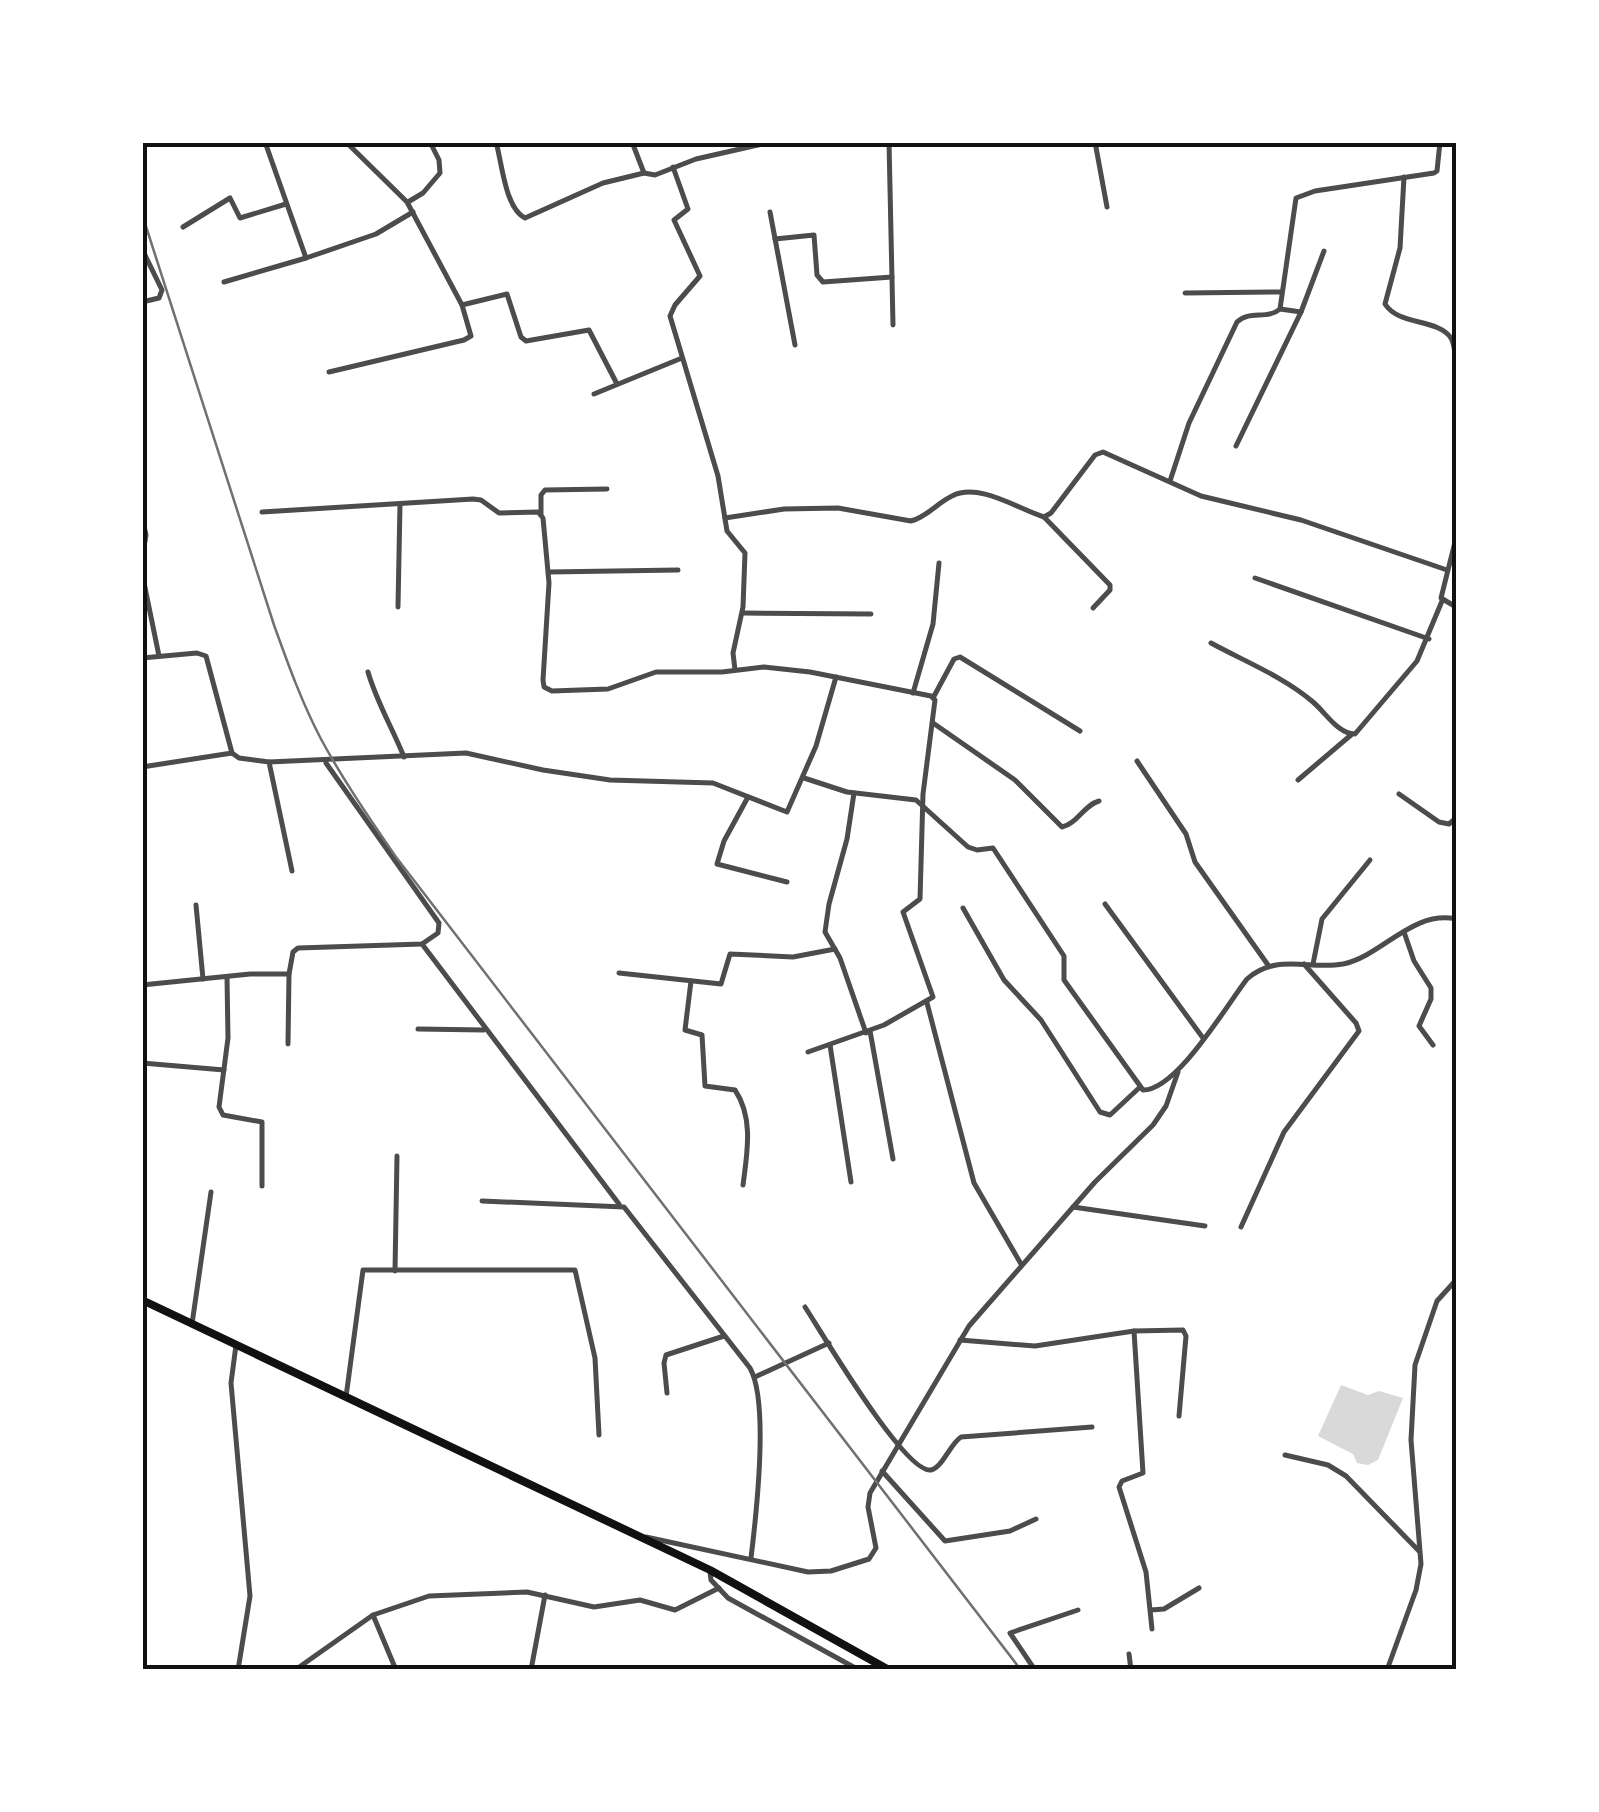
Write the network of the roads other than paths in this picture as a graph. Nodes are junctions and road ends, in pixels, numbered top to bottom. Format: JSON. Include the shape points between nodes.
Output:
{"nodes":[{"id":1,"x":265,"y":142,"type":"edge"},
{"id":2,"x":346,"y":142,"type":"edge"},
{"id":3,"x":430,"y":142,"type":"edge"},
{"id":4,"x":496,"y":142,"type":"edge"},
{"id":5,"x":632,"y":142,"type":"edge"},
{"id":6,"x":771,"y":142,"type":"edge"},
{"id":7,"x":888,"y":142,"type":"edge"},
{"id":8,"x":1095,"y":142,"type":"edge"},
{"id":9,"x":1440,"y":142,"type":"edge"},
{"id":10,"x":674,"y":167,"type":"junction"},
{"id":11,"x":644,"y":173,"type":"junction"},
{"id":12,"x":1404,"y":177,"type":"junction"},
{"id":13,"x":407,"y":202,"type":"junction"},
{"id":14,"x":286,"y":204,"type":"junction"},
{"id":15,"x":1108,"y":207,"type":"dead end"},
{"id":16,"x":413,"y":212,"type":"junction"},
{"id":17,"x":770,"y":212,"type":"dead end"},
{"id":18,"x":183,"y":227,"type":"dead end"},
{"id":19,"x":775,"y":239,"type":"junction"},
{"id":20,"x":142,"y":249,"type":"edge"},
{"id":21,"x":1324,"y":250,"type":"dead end"},
{"id":22,"x":306,"y":258,"type":"junction"},
{"id":23,"x":892,"y":277,"type":"junction"},
{"id":24,"x":224,"y":282,"type":"dead end"},
{"id":25,"x":1282,"y":292,"type":"junction"},
{"id":26,"x":1185,"y":293,"type":"dead end"},
{"id":27,"x":142,"y":302,"type":"edge"},
{"id":28,"x":462,"y":305,"type":"junction"},
{"id":29,"x":1280,"y":309,"type":"junction"},
{"id":30,"x":1301,"y":312,"type":"junction"},
{"id":31,"x":893,"y":325,"type":"dead end"},
{"id":32,"x":795,"y":345,"type":"dead end"},
{"id":33,"x":682,"y":358,"type":"junction"},
{"id":34,"x":1456,"y":363,"type":"edge"},
{"id":35,"x":329,"y":372,"type":"dead end"},
{"id":36,"x":618,"y":384,"type":"junction"},
{"id":37,"x":594,"y":394,"type":"dead end"},
{"id":38,"x":1236,"y":446,"type":"dead end"},
{"id":39,"x":1170,"y":481,"type":"junction"},
{"id":40,"x":608,"y":489,"type":"dead end"},
{"id":41,"x":400,"y":504,"type":"junction"},
{"id":42,"x":262,"y":512,"type":"dead end"},
{"id":43,"x":541,"y":514,"type":"junction"},
{"id":44,"x":142,"y":516,"type":"edge"},
{"id":45,"x":1044,"y":517,"type":"junction"},
{"id":46,"x":724,"y":518,"type":"junction"},
{"id":47,"x":1456,"y":538,"type":"edge"},
{"id":48,"x":142,"y":558,"type":"edge"},
{"id":49,"x":938,"y":563,"type":"dead end"},
{"id":50,"x":678,"y":570,"type":"dead end"},
{"id":51,"x":1447,"y":570,"type":"junction"},
{"id":52,"x":142,"y":572,"type":"edge"},
{"id":53,"x":548,"y":572,"type":"junction"},
{"id":54,"x":1255,"y":578,"type":"dead end"},
{"id":55,"x":1442,"y":601,"type":"junction"},
{"id":56,"x":398,"y":607,"type":"dead end"},
{"id":57,"x":1456,"y":607,"type":"edge"},
{"id":58,"x":1094,"y":608,"type":"dead end"},
{"id":59,"x":742,"y":613,"type":"junction"},
{"id":60,"x":871,"y":614,"type":"dead end"},
{"id":61,"x":1429,"y":639,"type":"junction"},
{"id":62,"x":1211,"y":643,"type":"dead end"},
{"id":63,"x":159,"y":656,"type":"junction"},
{"id":64,"x":142,"y":658,"type":"edge"},
{"id":65,"x":734,"y":670,"type":"junction"},
{"id":66,"x":368,"y":672,"type":"dead end"},
{"id":67,"x":836,"y":677,"type":"junction"},
{"id":68,"x":913,"y":693,"type":"junction"},
{"id":69,"x":933,"y":698,"type":"junction"},
{"id":70,"x":933,"y":723,"type":"junction"},
{"id":71,"x":1080,"y":731,"type":"dead end"},
{"id":72,"x":1351,"y":735,"type":"junction"},
{"id":73,"x":232,"y":753,"type":"junction"},
{"id":74,"x":404,"y":757,"type":"junction"},
{"id":75,"x":1137,"y":761,"type":"dead end"},
{"id":76,"x":269,"y":762,"type":"junction"},
{"id":77,"x":324,"y":762,"type":"junction"},
{"id":78,"x":142,"y":767,"type":"edge"},
{"id":79,"x":804,"y":778,"type":"junction"},
{"id":80,"x":1298,"y":780,"type":"dead end"},
{"id":81,"x":854,"y":793,"type":"junction"},
{"id":82,"x":1399,"y":794,"type":"dead end"},
{"id":83,"x":748,"y":797,"type":"junction"},
{"id":84,"x":1099,"y":801,"type":"dead end"},
{"id":85,"x":922,"y":802,"type":"junction"},
{"id":86,"x":1456,"y":818,"type":"edge"},
{"id":87,"x":1370,"y":860,"type":"dead end"},
{"id":88,"x":292,"y":871,"type":"dead end"},
{"id":89,"x":788,"y":882,"type":"dead end"},
{"id":90,"x":1104,"y":904,"type":"dead end"},
{"id":91,"x":196,"y":905,"type":"dead end"},
{"id":92,"x":963,"y":908,"type":"dead end"},
{"id":93,"x":1456,"y":919,"type":"edge"},
{"id":94,"x":1401,"y":933,"type":"junction"},
{"id":95,"x":422,"y":944,"type":"junction"},
{"id":96,"x":835,"y":949,"type":"junction"},
{"id":97,"x":1304,"y":964,"type":"junction"},
{"id":98,"x":1314,"y":964,"type":"junction"},
{"id":99,"x":1268,"y":965,"type":"junction"},
{"id":100,"x":619,"y":973,"type":"dead end"},
{"id":101,"x":289,"y":974,"type":"junction"},
{"id":102,"x":227,"y":977,"type":"junction"},
{"id":103,"x":203,"y":979,"type":"junction"},
{"id":104,"x":691,"y":981,"type":"junction"},
{"id":105,"x":142,"y":985,"type":"edge"},
{"id":106,"x":927,"y":1003,"type":"junction"},
{"id":107,"x":418,"y":1028,"type":"dead end"},
{"id":108,"x":484,"y":1030,"type":"junction"},
{"id":109,"x":868,"y":1032,"type":"junction"},
{"id":110,"x":1203,"y":1038,"type":"junction"},
{"id":111,"x":288,"y":1044,"type":"dead end"},
{"id":112,"x":830,"y":1045,"type":"junction"},
{"id":113,"x":1433,"y":1045,"type":"dead end"},
{"id":114,"x":808,"y":1052,"type":"dead end"},
{"id":115,"x":142,"y":1063,"type":"edge"},
{"id":116,"x":224,"y":1070,"type":"junction"},
{"id":117,"x":1179,"y":1070,"type":"junction"},
{"id":118,"x":1139,"y":1088,"type":"junction"},
{"id":119,"x":397,"y":1156,"type":"dead end"},
{"id":120,"x":893,"y":1160,"type":"dead end"},
{"id":121,"x":851,"y":1182,"type":"dead end"},
{"id":122,"x":743,"y":1185,"type":"dead end"},
{"id":123,"x":262,"y":1186,"type":"dead end"},
{"id":124,"x":211,"y":1192,"type":"dead end"},
{"id":125,"x":482,"y":1201,"type":"dead end"},
{"id":126,"x":618,"y":1204,"type":"junction"},
{"id":127,"x":1073,"y":1207,"type":"junction"},
{"id":128,"x":1205,"y":1226,"type":"dead end"},
{"id":129,"x":1241,"y":1227,"type":"dead end"},
{"id":130,"x":1020,"y":1264,"type":"junction"},
{"id":131,"x":396,"y":1271,"type":"junction"},
{"id":132,"x":1456,"y":1280,"type":"edge"},
{"id":133,"x":142,"y":1300,"type":"edge"},
{"id":134,"x":805,"y":1307,"type":"dead end"},
{"id":135,"x":192,"y":1324,"type":"junction"},
{"id":136,"x":1134,"y":1331,"type":"junction"},
{"id":137,"x":724,"y":1336,"type":"junction"},
{"id":138,"x":960,"y":1340,"type":"junction"},
{"id":139,"x":829,"y":1343,"type":"junction"},
{"id":140,"x":236,"y":1344,"type":"junction"},
{"id":141,"x":754,"y":1377,"type":"junction"},
{"id":142,"x":668,"y":1393,"type":"dead end"},
{"id":143,"x":346,"y":1400,"type":"junction"},
{"id":144,"x":1179,"y":1416,"type":"dead end"},
{"id":145,"x":1092,"y":1428,"type":"dead end"},
{"id":146,"x":599,"y":1436,"type":"dead end"},
{"id":147,"x":897,"y":1446,"type":"junction"},
{"id":148,"x":1285,"y":1455,"type":"dead end"},
{"id":149,"x":882,"y":1471,"type":"junction"},
{"id":150,"x":1036,"y":1519,"type":"dead end"},
{"id":151,"x":638,"y":1536,"type":"junction"},
{"id":152,"x":1422,"y":1554,"type":"junction"},
{"id":153,"x":751,"y":1558,"type":"junction"},
{"id":154,"x":710,"y":1570,"type":"junction"},
{"id":155,"x":719,"y":1588,"type":"junction"},
{"id":156,"x":1198,"y":1588,"type":"dead end"},
{"id":157,"x":545,"y":1595,"type":"junction"},
{"id":158,"x":1078,"y":1610,"type":"dead end"},
{"id":159,"x":1151,"y":1610,"type":"junction"},
{"id":160,"x":373,"y":1614,"type":"junction"},
{"id":161,"x":1152,"y":1629,"type":"dead end"},
{"id":162,"x":1128,"y":1654,"type":"dead end"},
{"id":163,"x":142,"y":1668,"type":"edge"},
{"id":164,"x":187,"y":1670,"type":"edge"},
{"id":165,"x":238,"y":1670,"type":"edge"},
{"id":166,"x":295,"y":1670,"type":"edge"},
{"id":167,"x":396,"y":1670,"type":"edge"},
{"id":168,"x":531,"y":1670,"type":"edge"},
{"id":169,"x":859,"y":1670,"type":"edge"},
{"id":170,"x":890,"y":1670,"type":"edge"},
{"id":171,"x":1035,"y":1670,"type":"edge"},
{"id":172,"x":1130,"y":1670,"type":"edge"},
{"id":173,"x":1387,"y":1670,"type":"edge"}],
"edges":[{"from":1,"to":14,"type":"street"},
{"from":2,"to":13,"type":"street"},
{"from":3,"to":13,"type":"street","via":[[440,173]]},
{"from":4,"to":11,"type":"street","via":[[520,216],[530,218],[595,186]]},
{"from":5,"to":11,"type":"street"},
{"from":6,"to":10,"type":"street"},
{"from":7,"to":23,"type":"street"},
{"from":8,"to":15,"type":"street"},
{"from":9,"to":12,"type":"street","via":[[1437,172]]},
{"from":10,"to":11,"type":"street"},
{"from":10,"to":33,"type":"street","via":[[688,208],[674,220],[700,276],[671,310]]},
{"from":12,"to":25,"type":"street","via":[[1300,195]]},
{"from":12,"to":34,"type":"street","via":[[1401,238],[1386,304],[1396,315],[1446,333]]},
{"from":13,"to":16,"type":"street"},
{"from":14,"to":18,"type":"street","via":[[240,218],[230,198]]},
{"from":14,"to":22,"type":"street"},
{"from":16,"to":22,"type":"street","via":[[376,234]]},
{"from":16,"to":28,"type":"street"},
{"from":17,"to":19,"type":"street"},
{"from":19,"to":23,"type":"street","via":[[814,234],[822,282]]},
{"from":19,"to":32,"type":"street"},
{"from":20,"to":27,"type":"street","via":[[162,290],[159,298]]},
{"from":21,"to":30,"type":"street"},
{"from":22,"to":24,"type":"street"},
{"from":23,"to":31,"type":"street"},
{"from":25,"to":26,"type":"street"},
{"from":25,"to":29,"type":"street"},
{"from":28,"to":35,"type":"street","via":[[469,338]]},
{"from":28,"to":36,"type":"street","via":[[507,294],[526,341],[589,330]]},
{"from":29,"to":30,"type":"street"},
{"from":29,"to":39,"type":"street","via":[[1237,322],[1189,423]]},
{"from":30,"to":38,"type":"street"},
{"from":33,"to":36,"type":"street"},
{"from":33,"to":46,"type":"street"},
{"from":36,"to":37,"type":"street"},
{"from":39,"to":45,"type":"street","via":[[1099,453]]},
{"from":39,"to":51,"type":"street"},
{"from":40,"to":43,"type":"street","via":[[545,490]]},
{"from":41,"to":42,"type":"street"},
{"from":41,"to":43,"type":"street","via":[[478,499],[495,512]]},
{"from":41,"to":56,"type":"street"},
{"from":43,"to":53,"type":"street"},
{"from":44,"to":48,"type":"street"},
{"from":45,"to":46,"type":"street","via":[[968,492],[911,521],[838,508]]},
{"from":45,"to":58,"type":"street","via":[[1110,584]]},
{"from":46,"to":59,"type":"street","via":[[728,536],[744,553]]},
{"from":47,"to":51,"type":"street"},
{"from":49,"to":68,"type":"street","via":[[933,624]]},
{"from":50,"to":53,"type":"street"},
{"from":51,"to":55,"type":"street"},
{"from":52,"to":63,"type":"street"},
{"from":53,"to":65,"type":"street","via":[[548,689],[608,689],[656,672]]},
{"from":54,"to":61,"type":"street"},
{"from":55,"to":57,"type":"street"},
{"from":55,"to":61,"type":"street"},
{"from":59,"to":60,"type":"street"},
{"from":59,"to":65,"type":"street"},
{"from":61,"to":72,"type":"street","via":[[1403,681]]},
{"from":62,"to":72,"type":"street","via":[[1288,684]]},
{"from":63,"to":64,"type":"street"},
{"from":63,"to":73,"type":"street","via":[[206,656]]},
{"from":65,"to":67,"type":"street","via":[[787,668]]},
{"from":66,"to":74,"type":"street"},
{"from":67,"to":68,"type":"street"},
{"from":67,"to":79,"type":"street"},
{"from":68,"to":69,"type":"street"},
{"from":69,"to":70,"type":"street"},
{"from":69,"to":71,"type":"street","via":[[960,657]]},
{"from":70,"to":84,"type":"street","via":[[1015,780],[1062,827]]},
{"from":70,"to":85,"type":"street"},
{"from":72,"to":80,"type":"street"},
{"from":73,"to":76,"type":"street"},
{"from":73,"to":78,"type":"street"},
{"from":74,"to":77,"type":"street"},
{"from":74,"to":83,"type":"street","via":[[466,754],[610,780],[714,783]]},
{"from":75,"to":99,"type":"street","via":[[1186,834],[1195,862]]},
{"from":76,"to":77,"type":"street"},
{"from":76,"to":88,"type":"street"},
{"from":77,"to":95,"type":"street","via":[[439,923],[438,934]]},
{"from":79,"to":81,"type":"street"},
{"from":79,"to":83,"type":"street","via":[[787,812]]},
{"from":81,"to":85,"type":"street"},
{"from":81,"to":96,"type":"street","via":[[825,926]]},
{"from":82,"to":86,"type":"street","via":[[1439,822]]},
{"from":83,"to":89,"type":"street","via":[[717,864]]},
{"from":85,"to":106,"type":"street","via":[[920,899],[903,912],[933,993]]},
{"from":85,"to":118,"type":"street","via":[[968,848],[998,853],[1064,956],[1064,980]]},
{"from":87,"to":98,"type":"street","via":[[1322,919]]},
{"from":90,"to":110,"type":"street"},
{"from":91,"to":103,"type":"street"},
{"from":92,"to":118,"type":"street","via":[[1008,986],[1041,1020],[1100,1112],[1110,1115]]},
{"from":93,"to":94,"type":"street","via":[[1436,918]]},
{"from":94,"to":98,"type":"street","via":[[1347,963]]},
{"from":94,"to":113,"type":"street","via":[[1431,988],[1419,1026]]},
{"from":95,"to":101,"type":"street","via":[[298,948]]},
{"from":95,"to":108,"type":"street"},
{"from":96,"to":104,"type":"street","via":[[793,958],[733,953],[722,984]]},
{"from":96,"to":109,"type":"street"},
{"from":97,"to":98,"type":"street"},
{"from":97,"to":99,"type":"street"},
{"from":97,"to":129,"type":"street","via":[[1358,1031],[1284,1132]]},
{"from":99,"to":110,"type":"street","via":[[1247,979]]},
{"from":100,"to":104,"type":"street"},
{"from":101,"to":102,"type":"street"},
{"from":101,"to":111,"type":"street"},
{"from":102,"to":103,"type":"street"},
{"from":102,"to":116,"type":"street"},
{"from":103,"to":105,"type":"street"},
{"from":104,"to":122,"type":"street","via":[[686,1030],[702,1035],[705,1086],[740,1096],[748,1134]]},
{"from":106,"to":109,"type":"street"},
{"from":106,"to":130,"type":"street","via":[[974,1184]]},
{"from":107,"to":108,"type":"street"},
{"from":108,"to":126,"type":"street"},
{"from":109,"to":112,"type":"street"},
{"from":109,"to":120,"type":"street"},
{"from":110,"to":117,"type":"street"},
{"from":112,"to":114,"type":"street"},
{"from":112,"to":121,"type":"street"},
{"from":115,"to":116,"type":"street"},
{"from":116,"to":123,"type":"street","via":[[220,1112],[262,1122]]},
{"from":117,"to":118,"type":"street","via":[[1154,1089]]},
{"from":117,"to":127,"type":"street","via":[[1153,1125]]},
{"from":119,"to":131,"type":"street"},
{"from":124,"to":135,"type":"street"},
{"from":125,"to":126,"type":"street"},
{"from":126,"to":137,"type":"street","via":[[636,1218]]},
{"from":127,"to":128,"type":"street"},
{"from":127,"to":130,"type":"street"},
{"from":130,"to":138,"type":"street"},
{"from":131,"to":143,"type":"street","via":[[367,1268],[360,1276]]},
{"from":131,"to":146,"type":"street","via":[[575,1270],[594,1358]]},
{"from":132,"to":152,"type":"street","via":[[1428,1321],[1414,1380]]},
{"from":133,"to":135,"type":"main road"},
{"from":134,"to":139,"type":"street"},
{"from":135,"to":140,"type":"main road"},
{"from":136,"to":138,"type":"street","via":[[1035,1346]]},
{"from":136,"to":144,"type":"street","via":[[1186,1332]]},
{"from":136,"to":159,"type":"street","via":[[1143,1473],[1122,1481],[1120,1492]]},
{"from":137,"to":141,"type":"street"},
{"from":137,"to":142,"type":"street","via":[[666,1355]]},
{"from":138,"to":147,"type":"street"},
{"from":139,"to":141,"type":"street"},
{"from":139,"to":147,"type":"street"},
{"from":140,"to":143,"type":"main road"},
{"from":140,"to":165,"type":"street","via":[[231,1382],[250,1596]]},
{"from":141,"to":153,"type":"street","via":[[758,1462]]},
{"from":143,"to":151,"type":"main road"},
{"from":145,"to":147,"type":"street","via":[[962,1436],[932,1470],[913,1464]]},
{"from":147,"to":149,"type":"street"},
{"from":148,"to":152,"type":"street","via":[[1346,1476]]},
{"from":149,"to":150,"type":"street","via":[[945,1541],[1010,1531]]},
{"from":149,"to":153,"type":"street","via":[[868,1500],[876,1539],[869,1559],[821,1572]]},
{"from":151,"to":153,"type":"street"},
{"from":151,"to":154,"type":"main road"},
{"from":152,"to":173,"type":"street"},
{"from":154,"to":155,"type":"street"},
{"from":154,"to":170,"type":"main road"},
{"from":155,"to":157,"type":"street","via":[[675,1610],[640,1600],[594,1607]]},
{"from":155,"to":169,"type":"street"},
{"from":156,"to":159,"type":"street"},
{"from":157,"to":160,"type":"street","via":[[444,1594]]},
{"from":157,"to":168,"type":"street"},
{"from":158,"to":171,"type":"street","via":[[1010,1633]]},
{"from":159,"to":161,"type":"street"},
{"from":160,"to":166,"type":"street"},
{"from":160,"to":167,"type":"street"},
{"from":162,"to":172,"type":"street"},
{"from":163,"to":164,"type":"street"}]}
